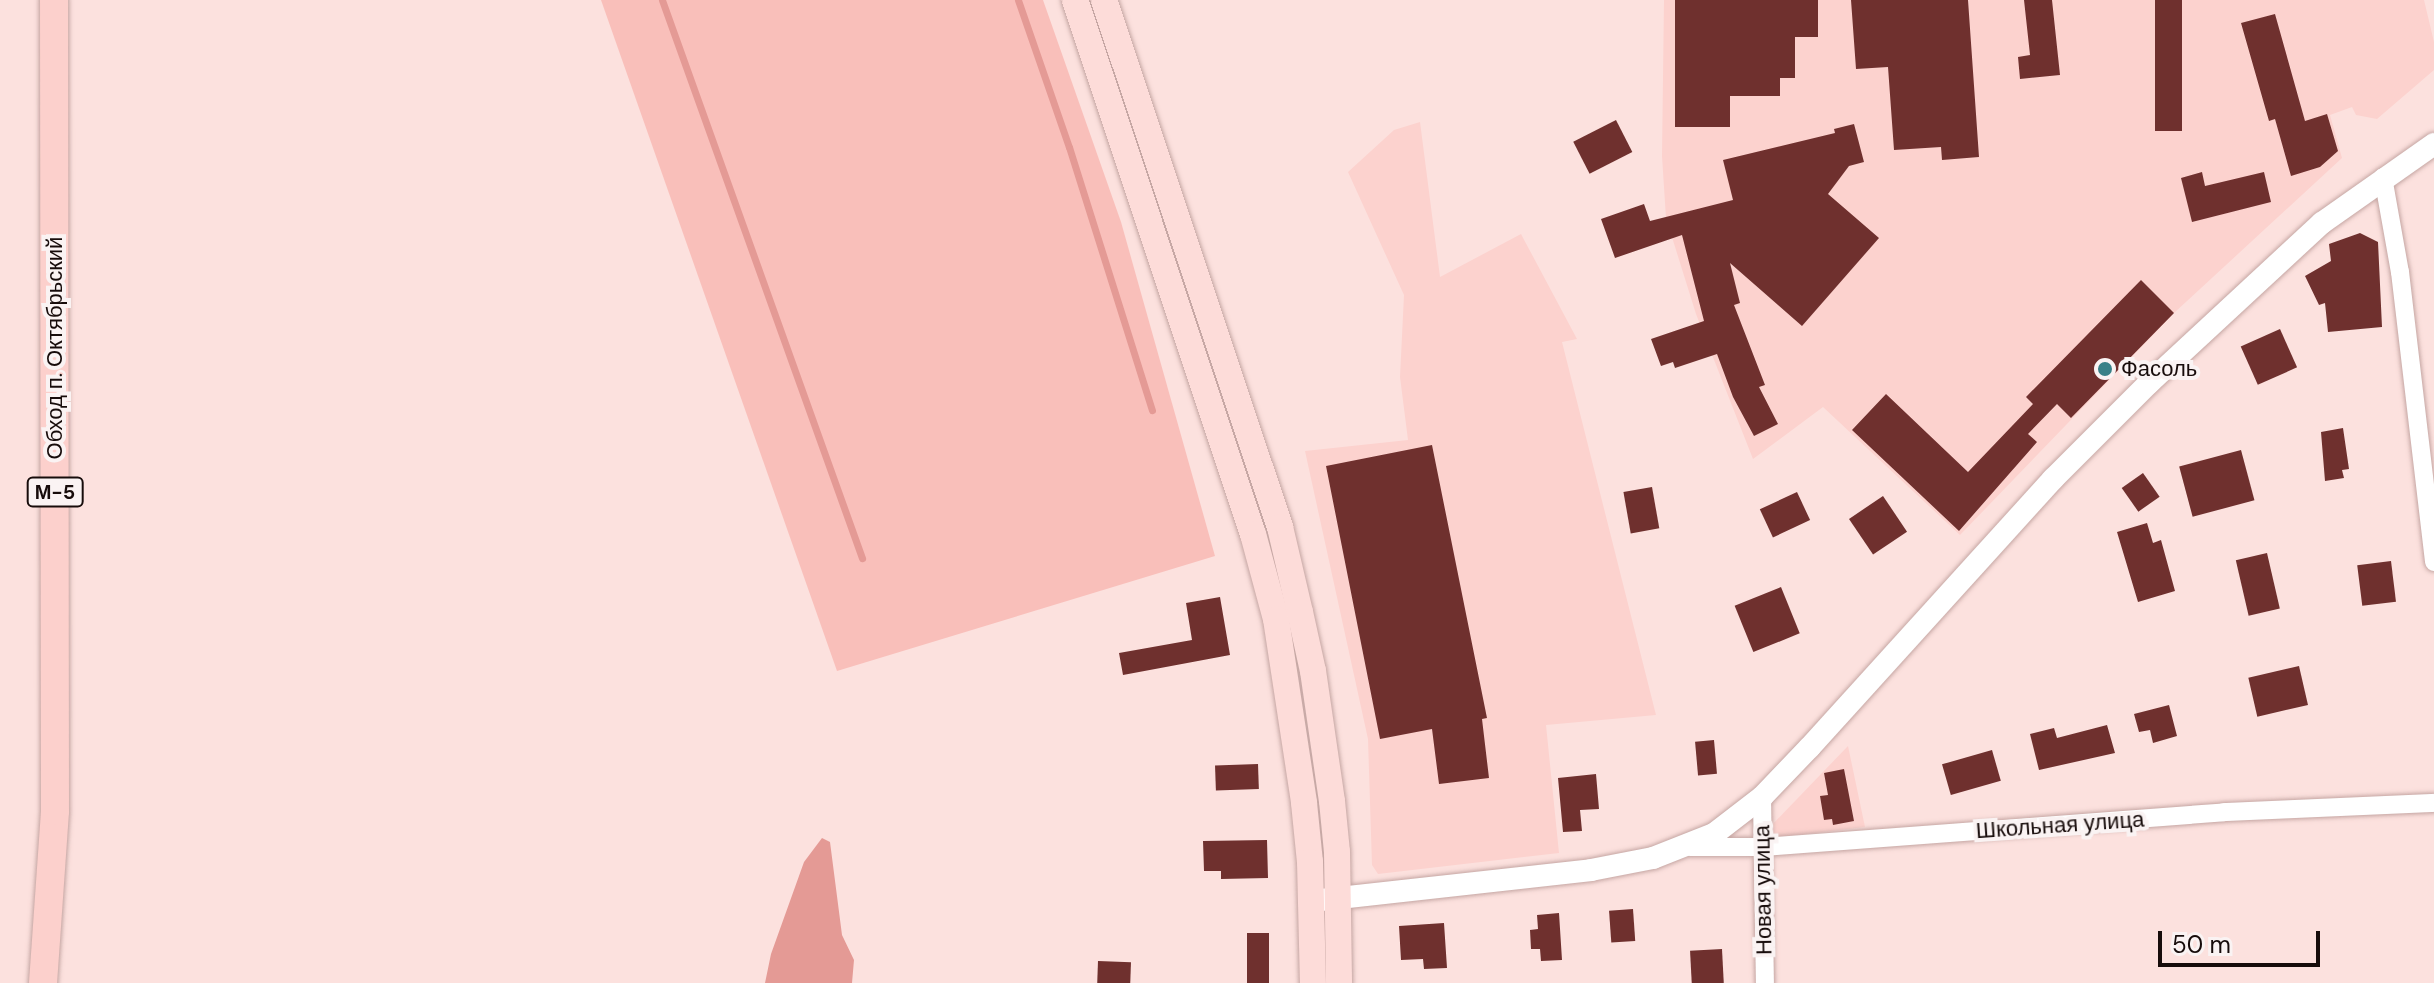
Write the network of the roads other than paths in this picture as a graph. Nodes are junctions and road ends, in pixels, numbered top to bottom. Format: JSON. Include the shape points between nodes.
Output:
{"nodes":[{"id":1,"x":54,"y":0,"type":"edge"},
{"id":2,"x":1075,"y":0,"type":"edge"},
{"id":3,"x":1104,"y":0,"type":"edge"},
{"id":4,"x":2434,"y":144,"type":"edge"},
{"id":5,"x":2383,"y":177,"type":"junction"},
{"id":6,"x":2434,"y":562,"type":"edge"},
{"id":7,"x":1762,"y":797,"type":"junction"},
{"id":8,"x":2434,"y":803,"type":"edge"},
{"id":9,"x":1687,"y":847,"type":"junction"},
{"id":10,"x":1763,"y":847,"type":"junction"},
{"id":11,"x":1324,"y":900,"type":"junction"},
{"id":12,"x":43,"y":983,"type":"edge"},
{"id":13,"x":1313,"y":983,"type":"edge"},
{"id":14,"x":1339,"y":983,"type":"edge"},
{"id":15,"x":1765,"y":983,"type":"edge"}],
"edges":[{"from":1,"to":12,"type":"highway","name":"Обход п. Октябрьский","number":"М-5","via":[[55,811]]},
{"from":2,"to":11,"type":"main road","via":[[1253,534],[1276,619]]},
{"from":3,"to":11,"type":"main road","via":[[1280,527],[1323,729],[1337,852]]},
{"from":4,"to":5,"type":"street"},
{"from":5,"to":6,"type":"street","via":[[2400,272]]},
{"from":5,"to":7,"type":"street","via":[[2322,223],[2149,383],[2053,479]]},
{"from":7,"to":9,"type":"street","via":[[1714,834]]},
{"from":7,"to":10,"type":"street","name":"Новая улица"},
{"from":8,"to":10,"type":"street","name":"Школьная улица","via":[[2224,812]]},
{"from":9,"to":10,"type":"street","name":"Школьная улица"},
{"from":9,"to":11,"type":"street","via":[[1591,870]]},
{"from":10,"to":15,"type":"street","name":"Новая улица"},
{"from":11,"to":13,"type":"main road"},
{"from":11,"to":14,"type":"main road"}]}
